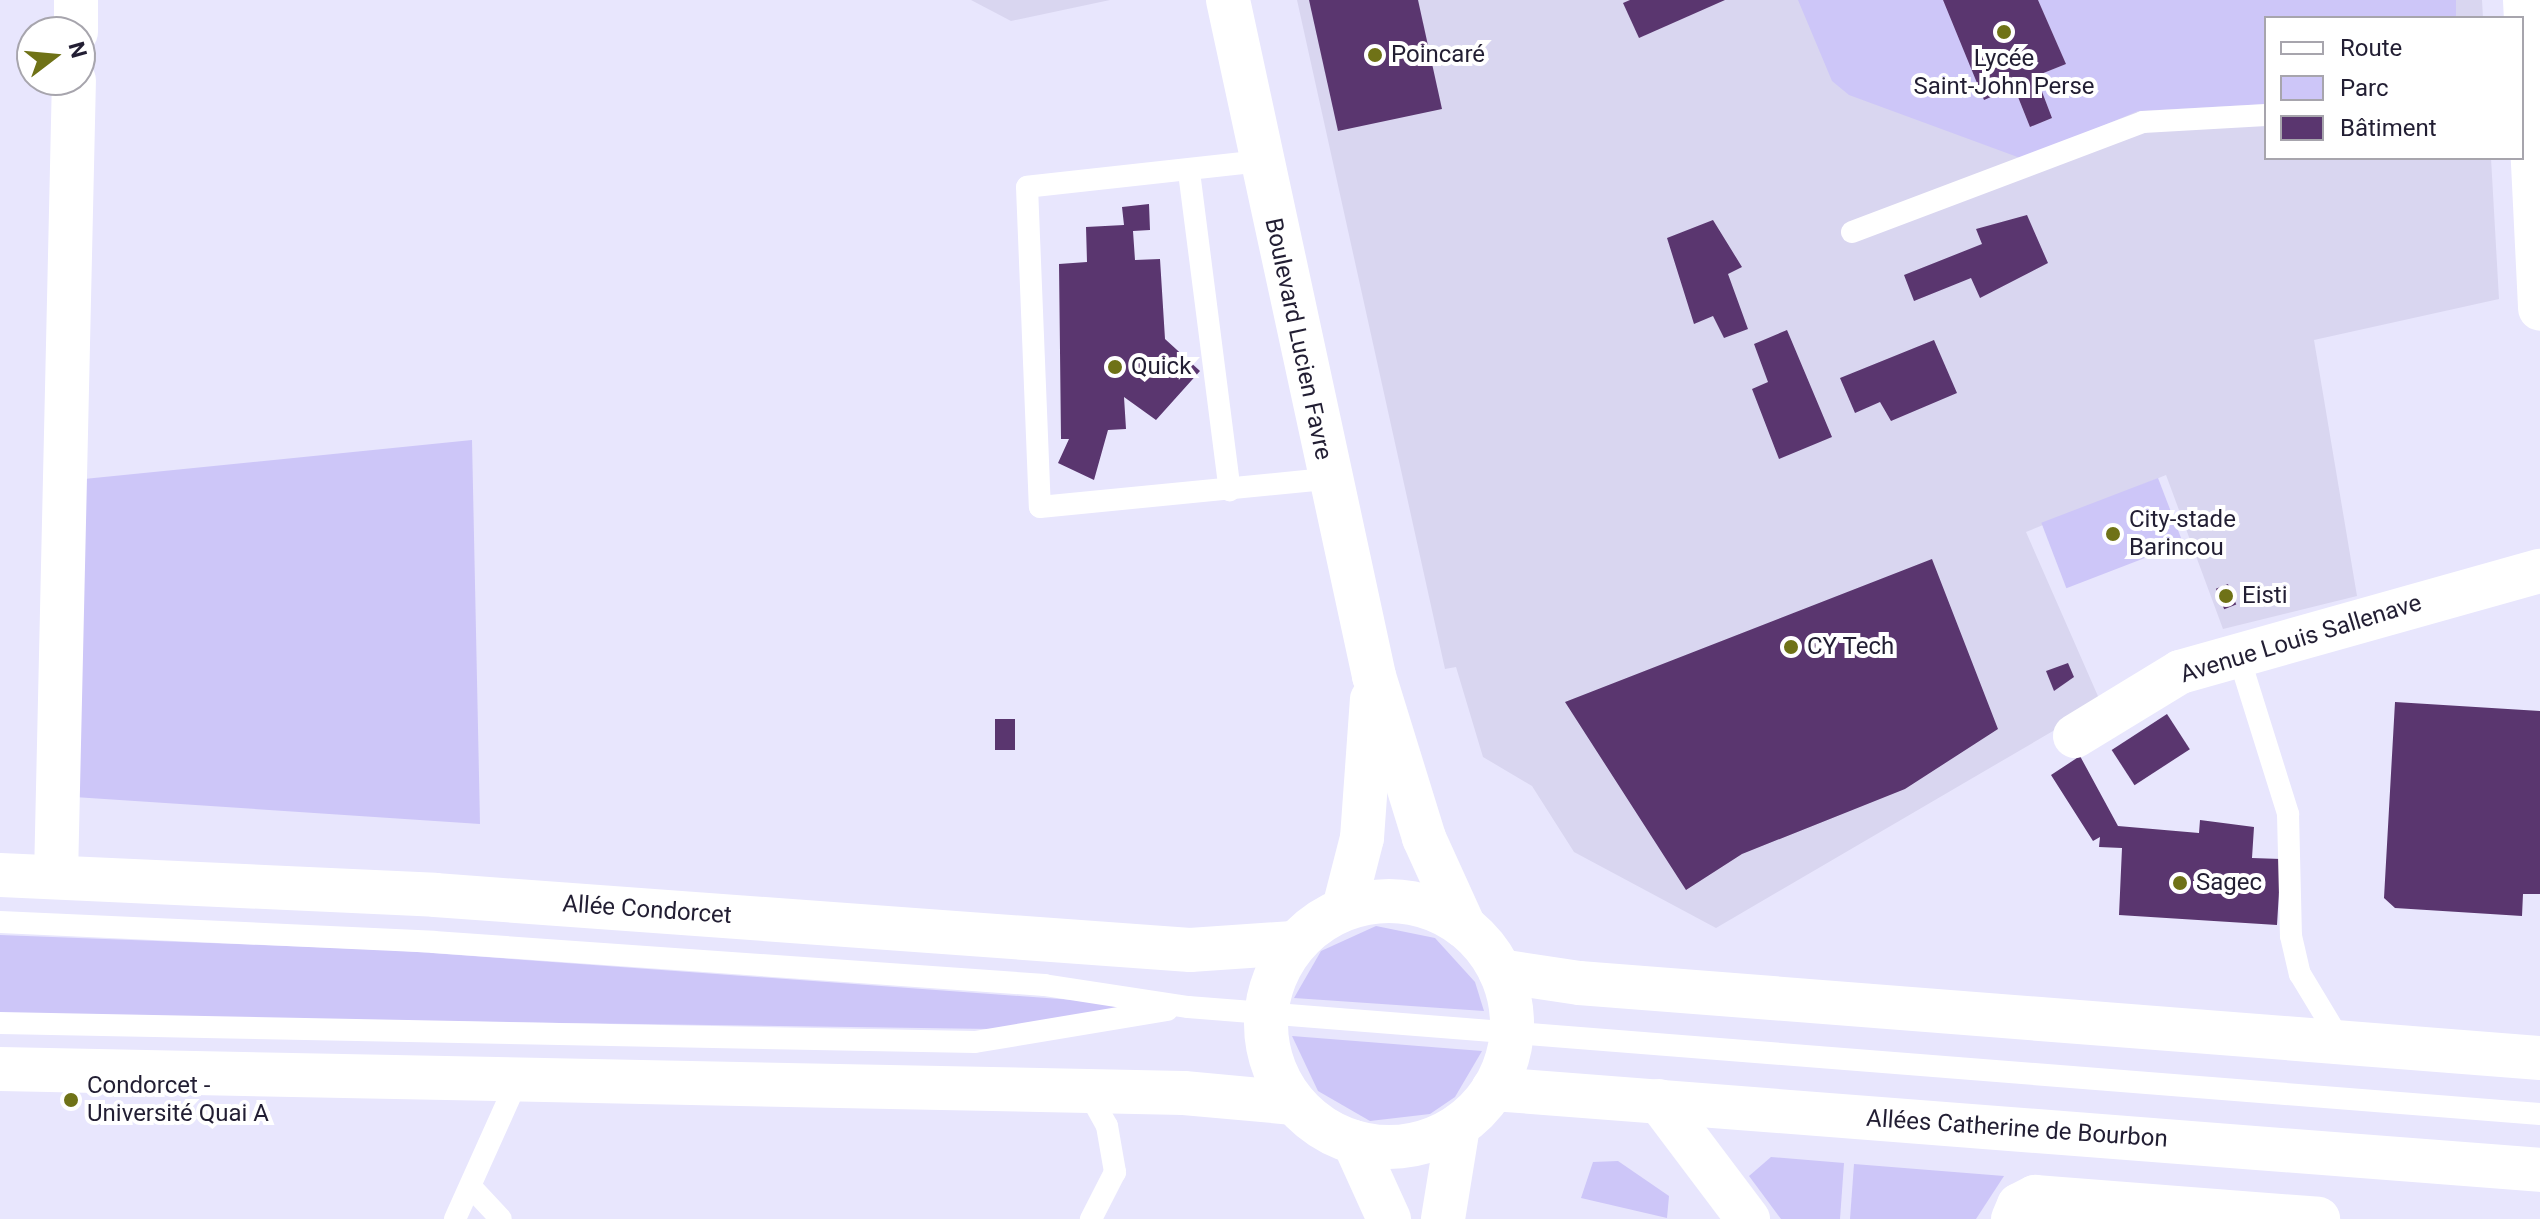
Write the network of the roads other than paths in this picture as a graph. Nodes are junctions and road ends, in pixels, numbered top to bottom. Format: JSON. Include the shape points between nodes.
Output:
{"nodes":[{"id":1,"x":1228,"y":0,"type":"edge"},
{"id":2,"x":2525,"y":0,"type":"edge"},
{"id":3,"x":74,"y":96,"type":"edge"},
{"id":4,"x":2526,"y":101,"type":"edge"},
{"id":5,"x":2264,"y":115,"type":"edge"},
{"id":6,"x":1261,"y":161,"type":"junction"},
{"id":7,"x":1189,"y":172,"type":"junction"},
{"id":8,"x":1852,"y":232,"type":"dead end"},
{"id":9,"x":2540,"y":309,"type":"edge"},
{"id":10,"x":1328,"y":479,"type":"junction"},
{"id":11,"x":1230,"y":490,"type":"junction"},
{"id":12,"x":2540,"y":571,"type":"edge"},
{"id":13,"x":2238,"y":654,"type":"junction"},
{"id":14,"x":1374,"y":676,"type":"junction"},
{"id":15,"x":2075,"y":736,"type":"dead end"},
{"id":16,"x":0,"y":875,"type":"edge"},
{"id":17,"x":56,"y":877,"type":"junction"},
{"id":18,"x":1344,"y":908,"type":"junction"},
{"id":19,"x":0,"y":922,"type":"edge"},
{"id":20,"x":1464,"y":926,"type":"junction"},
{"id":21,"x":1293,"y":943,"type":"junction"},
{"id":22,"x":1500,"y":971,"type":"junction"},
{"id":23,"x":1188,"y":1007,"type":"junction"},
{"id":24,"x":1267,"y":1013,"type":"junction"},
{"id":25,"x":0,"y":1023,"type":"edge"},
{"id":26,"x":1510,"y":1034,"type":"junction"},
{"id":27,"x":2341,"y":1042,"type":"junction"},
{"id":28,"x":2540,"y":1058,"type":"edge"},
{"id":29,"x":0,"y":1069,"type":"edge"},
{"id":30,"x":518,"y":1079,"type":"junction"},
{"id":31,"x":1493,"y":1089,"type":"junction"},
{"id":32,"x":1087,"y":1090,"type":"junction"},
{"id":33,"x":1659,"y":1101,"type":"junction"},
{"id":34,"x":1294,"y":1103,"type":"junction"},
{"id":35,"x":2540,"y":1114,"type":"edge"},
{"id":36,"x":1458,"y":1126,"type":"junction"},
{"id":37,"x":1354,"y":1142,"type":"junction"},
{"id":38,"x":2540,"y":1170,"type":"edge"},
{"id":39,"x":472,"y":1188,"type":"junction"},
{"id":40,"x":455,"y":1219,"type":"edge"},
{"id":41,"x":501,"y":1219,"type":"edge"},
{"id":42,"x":1091,"y":1219,"type":"edge"},
{"id":43,"x":1389,"y":1219,"type":"edge"},
{"id":44,"x":1443,"y":1219,"type":"edge"},
{"id":45,"x":1748,"y":1219,"type":"edge"},
{"id":46,"x":2013,"y":1219,"type":"edge"},
{"id":47,"x":2318,"y":1219,"type":"edge"}],
"edges":[{"from":1,"to":6,"type":"main road","name":"Boulevard Lucien Favre"},
{"from":2,"to":4,"type":"main road"},
{"from":3,"to":17,"type":"main road"},
{"from":4,"to":9,"type":"main road"},
{"from":5,"to":8,"type":"lane","via":[[2143,122]]},
{"from":6,"to":7,"type":"lane"},
{"from":6,"to":10,"type":"main road","name":"Boulevard Lucien Favre"},
{"from":7,"to":11,"type":"lane"},
{"from":7,"to":11,"type":"lane","via":[[1027,187],[1040,507]]},
{"from":10,"to":11,"type":"lane"},
{"from":10,"to":14,"type":"main road","name":"Boulevard Lucien Favre"},
{"from":12,"to":13,"type":"main road","name":"Avenue Louis Sallenave"},
{"from":13,"to":15,"type":"main road","name":"Avenue Louis Sallenave","via":[[2180,672]]},
{"from":13,"to":27,"type":"lane","via":[[2288,814],[2291,936],[2300,974]]},
{"from":14,"to":18,"type":"main road","name":"Boulevard Lucien Favre","via":[[1362,838]]},
{"from":14,"to":20,"type":"main road","name":"Boulevard Lucien Favre","via":[[1424,838]]},
{"from":16,"to":17,"type":"main road","name":"Allée Condorcet"},
{"from":17,"to":21,"type":"main road","name":"Allée Condorcet","via":[[451,896],[1190,950]]},
{"from":18,"to":20,"type":"main road","via":[[1412,902]]},
{"from":18,"to":21,"type":"main road"},
{"from":19,"to":23,"type":"lane","via":[[434,942],[1044,985]]},
{"from":20,"to":22,"type":"main road"},
{"from":21,"to":24,"type":"main road"},
{"from":22,"to":26,"type":"main road"},
{"from":22,"to":27,"type":"main road","via":[[1579,983]]},
{"from":23,"to":24,"type":"lane"},
{"from":23,"to":25,"type":"lane","via":[[975,1042]]},
{"from":24,"to":26,"type":"lane"},
{"from":24,"to":34,"type":"main road","via":[[1271,1058]]},
{"from":26,"to":31,"type":"main road"},
{"from":26,"to":35,"type":"lane"},
{"from":27,"to":28,"type":"main road"},
{"from":29,"to":30,"type":"main road"},
{"from":30,"to":32,"type":"main road"},
{"from":30,"to":39,"type":"lane"},
{"from":31,"to":33,"type":"main road","name":"Allées Catherine de Bourbon"},
{"from":31,"to":36,"type":"main road"},
{"from":32,"to":34,"type":"main road"},
{"from":32,"to":42,"type":"lane","via":[[1107,1126],[1115,1172]]},
{"from":33,"to":38,"type":"main road","name":"Allées Catherine de Bourbon"},
{"from":33,"to":45,"type":"main road"},
{"from":34,"to":37,"type":"main road"},
{"from":36,"to":37,"type":"main road","via":[[1406,1146]]},
{"from":36,"to":44,"type":"main road"},
{"from":37,"to":43,"type":"main road"},
{"from":39,"to":40,"type":"lane"},
{"from":39,"to":41,"type":"lane"},
{"from":46,"to":47,"type":"main road","via":[[2019,1205],[2035,1197]]}]}
